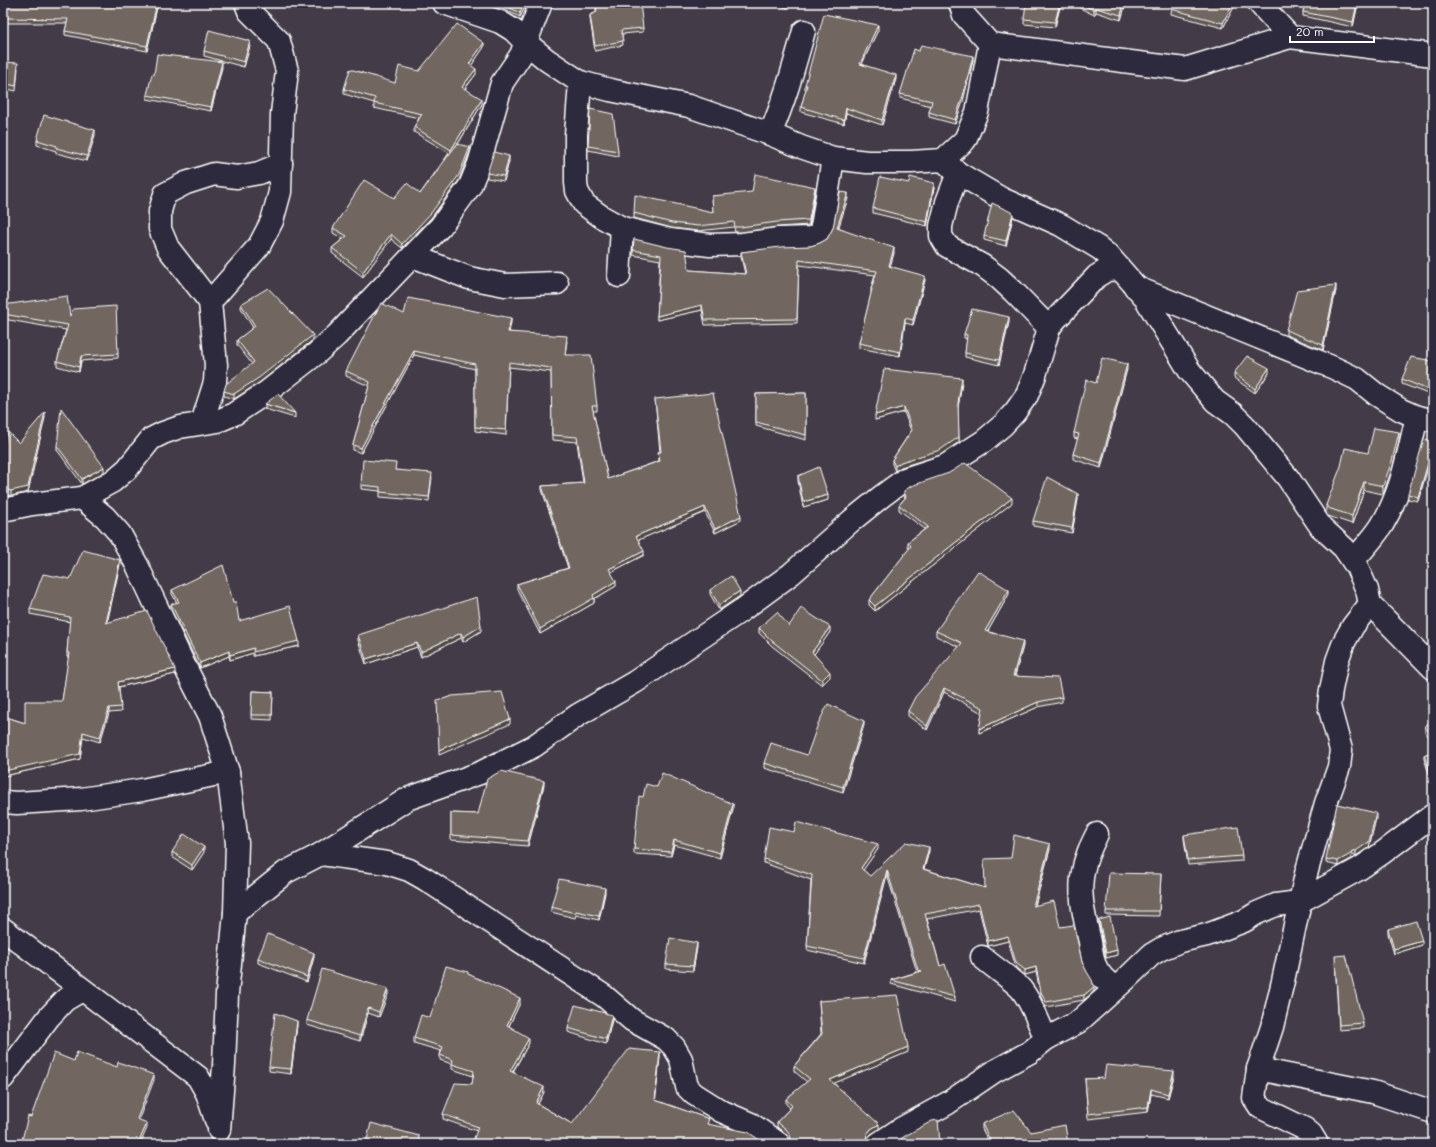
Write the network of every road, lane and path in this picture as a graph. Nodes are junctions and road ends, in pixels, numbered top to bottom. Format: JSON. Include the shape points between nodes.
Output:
{"nodes":[{"id":1,"x":246,"y":3,"type":"edge"},
{"id":2,"x":444,"y":3,"type":"edge"},
{"id":3,"x":541,"y":3,"type":"edge"},
{"id":4,"x":960,"y":3,"type":"edge"},
{"id":5,"x":1260,"y":3,"type":"edge"},
{"id":6,"x":804,"y":31,"type":"dead end"},
{"id":7,"x":1290,"y":36,"type":"junction"},
{"id":8,"x":525,"y":42,"type":"junction"},
{"id":9,"x":990,"y":44,"type":"junction"},
{"id":10,"x":1433,"y":55,"type":"edge"},
{"id":11,"x":580,"y":82,"type":"junction"},
{"id":12,"x":770,"y":134,"type":"junction"},
{"id":13,"x":833,"y":158,"type":"junction"},
{"id":14,"x":281,"y":164,"type":"junction"},
{"id":15,"x":950,"y":167,"type":"junction"},
{"id":16,"x":622,"y":228,"type":"junction"},
{"id":17,"x":413,"y":256,"type":"junction"},
{"id":18,"x":1120,"y":269,"type":"junction"},
{"id":19,"x":619,"y":276,"type":"dead end"},
{"id":20,"x":557,"y":283,"type":"dead end"},
{"id":21,"x":1135,"y":287,"type":"junction"},
{"id":22,"x":210,"y":302,"type":"junction"},
{"id":23,"x":1049,"y":328,"type":"junction"},
{"id":24,"x":1425,"y":418,"type":"edge"},
{"id":25,"x":202,"y":423,"type":"junction"},
{"id":26,"x":82,"y":498,"type":"junction"},
{"id":27,"x":3,"y":510,"type":"edge"},
{"id":28,"x":1353,"y":561,"type":"junction"},
{"id":29,"x":1370,"y":604,"type":"junction"},
{"id":30,"x":1433,"y":668,"type":"edge"},
{"id":31,"x":228,"y":772,"type":"junction"},
{"id":32,"x":3,"y":802,"type":"edge"},
{"id":33,"x":1433,"y":815,"type":"edge"},
{"id":34,"x":1096,"y":834,"type":"dead end"},
{"id":35,"x":321,"y":854,"type":"junction"},
{"id":36,"x":1299,"y":902,"type":"junction"},
{"id":37,"x":235,"y":912,"type":"junction"},
{"id":38,"x":3,"y":929,"type":"edge"},
{"id":39,"x":982,"y":957,"type":"dead end"},
{"id":40,"x":1116,"y":988,"type":"junction"},
{"id":41,"x":82,"y":990,"type":"junction"},
{"id":42,"x":1046,"y":1039,"type":"junction"},
{"id":43,"x":1258,"y":1070,"type":"junction"},
{"id":44,"x":3,"y":1078,"type":"edge"},
{"id":45,"x":1433,"y":1112,"type":"edge"},
{"id":46,"x":221,"y":1137,"type":"edge"},
{"id":47,"x":779,"y":1144,"type":"edge"},
{"id":48,"x":878,"y":1144,"type":"edge"},
{"id":49,"x":1317,"y":1144,"type":"edge"}],
"edges":[{"from":1,"to":14,"type":"street","via":[[249,11],[279,41],[284,56],[287,72],[282,114]]},
{"from":2,"to":8,"type":"street","via":[[500,22]]},
{"from":3,"to":8,"type":"street"},
{"from":4,"to":9,"type":"street","via":[[964,15]]},
{"from":5,"to":7,"type":"street"},
{"from":6,"to":12,"type":"street","via":[[780,112]]},
{"from":7,"to":9,"type":"street","via":[[1185,70]]},
{"from":7,"to":10,"type":"street"},
{"from":8,"to":11,"type":"street"},
{"from":8,"to":17,"type":"street","via":[[521,55],[502,83],[479,164],[470,186],[441,226]]},
{"from":9,"to":15,"type":"street","via":[[977,112],[966,140]]},
{"from":11,"to":12,"type":"street","via":[[690,106]]},
{"from":11,"to":16,"type":"street","via":[[575,171],[577,191],[584,204],[592,211]]},
{"from":12,"to":13,"type":"street"},
{"from":13,"to":15,"type":"street"},
{"from":13,"to":16,"type":"street","via":[[823,221],[817,236],[710,245],[670,240]]},
{"from":14,"to":22,"type":"street","via":[[280,192],[272,221],[259,246]]},
{"from":14,"to":22,"type":"street","via":[[259,173],[237,177],[214,174],[165,194],[160,211],[160,229],[168,248]]},
{"from":15,"to":18,"type":"street","via":[[1002,199],[1061,225],[1099,248]]},
{"from":15,"to":23,"type":"street","via":[[947,202],[941,226],[941,236],[947,246],[999,278]]},
{"from":16,"to":19,"type":"street"},
{"from":17,"to":20,"type":"street","via":[[470,278],[505,285]]},
{"from":17,"to":25,"type":"street","via":[[317,353],[234,414]]},
{"from":18,"to":21,"type":"street"},
{"from":18,"to":23,"type":"street","via":[[1107,270],[1097,276]]},
{"from":21,"to":24,"type":"street","via":[[1334,368],[1357,379],[1388,402]]},
{"from":21,"to":28,"type":"street","via":[[1144,296],[1189,370],[1215,401],[1234,414],[1245,426],[1288,478],[1321,527],[1344,548]]},
{"from":22,"to":25,"type":"street","via":[[216,382]]},
{"from":23,"to":35,"type":"street","via":[[1027,395],[1003,425],[984,441],[945,466],[905,479],[791,574],[742,610],[534,746],[480,773],[407,799]]},
{"from":24,"to":28,"type":"street","via":[[1391,509],[1376,534]]},
{"from":25,"to":26,"type":"street","via":[[180,426],[151,439],[113,481]]},
{"from":26,"to":27,"type":"street"},
{"from":26,"to":31,"type":"street","via":[[105,517],[120,534],[210,716]]},
{"from":28,"to":29,"type":"street"},
{"from":29,"to":30,"type":"street"},
{"from":29,"to":36,"type":"street","via":[[1353,626],[1337,661],[1329,706],[1341,750]]},
{"from":31,"to":32,"type":"street","via":[[142,790],[81,799]]},
{"from":31,"to":37,"type":"street","via":[[237,843]]},
{"from":33,"to":36,"type":"street","via":[[1381,854]]},
{"from":34,"to":40,"type":"street","via":[[1082,872],[1083,904],[1094,962],[1102,976]]},
{"from":35,"to":37,"type":"street","via":[[286,872]]},
{"from":35,"to":47,"type":"street","via":[[387,863],[425,878],[604,996],[632,1020],[666,1039],[681,1059],[687,1087],[690,1090],[721,1111],[751,1124]]},
{"from":36,"to":40,"type":"street","via":[[1276,905],[1244,921],[1161,949],[1150,955]]},
{"from":36,"to":43,"type":"street","via":[[1275,1012]]},
{"from":37,"to":46,"type":"street","via":[[227,994]]},
{"from":38,"to":41,"type":"street"},
{"from":39,"to":42,"type":"street","via":[[1020,989],[1033,1009]]},
{"from":40,"to":42,"type":"street","via":[[1078,1022]]},
{"from":41,"to":44,"type":"street","via":[[65,1000],[49,1017]]},
{"from":41,"to":46,"type":"street","via":[[198,1077]]},
{"from":42,"to":48,"type":"street","via":[[1030,1052]]},
{"from":43,"to":45,"type":"street","via":[[1373,1092]]},
{"from":43,"to":49,"type":"street","via":[[1254,1098],[1260,1106],[1305,1129]]}]}
